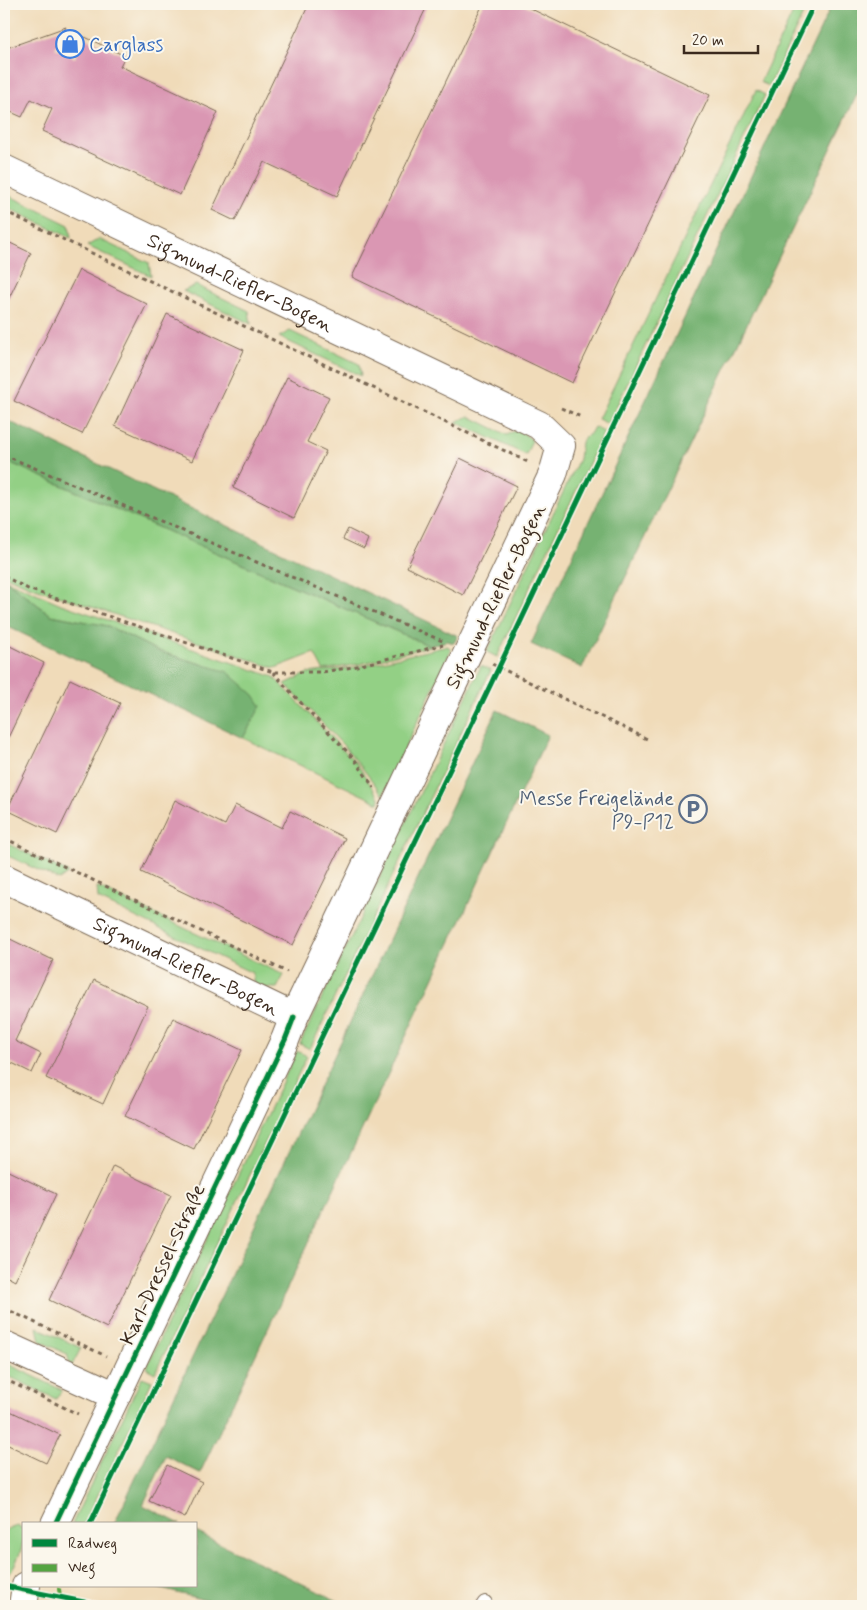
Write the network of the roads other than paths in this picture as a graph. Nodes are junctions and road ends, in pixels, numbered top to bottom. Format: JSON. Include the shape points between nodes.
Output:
{"nodes":[{"id":1,"x":4,"y":169,"type":"edge"},
{"id":2,"x":4,"y":878,"type":"edge"},
{"id":3,"x":294,"y":1017,"type":"junction"},
{"id":4,"x":4,"y":1345,"type":"edge"},
{"id":5,"x":116,"y":1396,"type":"junction"},
{"id":6,"x":56,"y":1522,"type":"edge"},
{"id":7,"x":26,"y":1588,"type":"edge"},
{"id":8,"x":23,"y":1606,"type":"edge"}],
"edges":[{"from":1,"to":3,"type":"street","name":"Sigmund-Riefler-Bogen","via":[[540,425],[561,446],[553,474]]},
{"from":2,"to":3,"type":"street","name":"Sigmund-Riefler-Bogen"},
{"from":3,"to":5,"type":"street","name":"Karl-Dressel-Straße"},
{"from":4,"to":5,"type":"street"},
{"from":5,"to":6,"type":"street","name":"Karl-Dressel-Straße"},
{"from":7,"to":8,"type":"street"}]}
